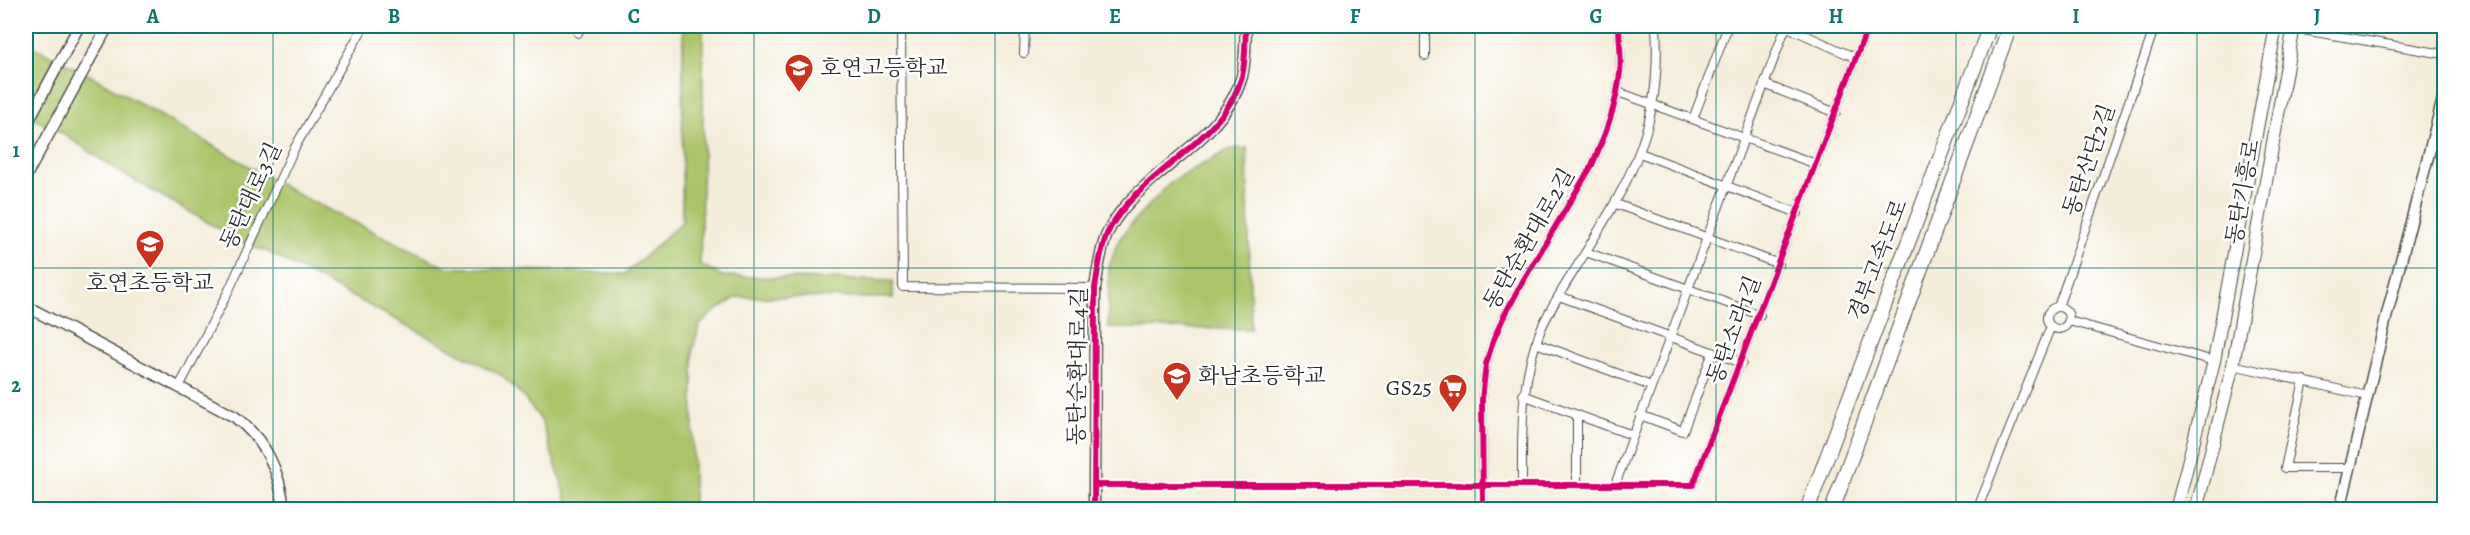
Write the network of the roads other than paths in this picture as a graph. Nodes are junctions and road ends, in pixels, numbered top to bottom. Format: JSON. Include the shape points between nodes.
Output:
{"nodes":[{"id":1,"x":79,"y":26,"type":"edge"},
{"id":2,"x":108,"y":26,"type":"edge"},
{"id":3,"x":364,"y":26,"type":"edge"},
{"id":4,"x":901,"y":26,"type":"edge"},
{"id":5,"x":1024,"y":26,"type":"edge"},
{"id":6,"x":1246,"y":26,"type":"edge"},
{"id":7,"x":1425,"y":26,"type":"edge"},
{"id":8,"x":1619,"y":26,"type":"edge"},
{"id":9,"x":1656,"y":26,"type":"edge"},
{"id":10,"x":1728,"y":26,"type":"edge"},
{"id":11,"x":1785,"y":26,"type":"edge"},
{"id":12,"x":1868,"y":26,"type":"edge"},
{"id":13,"x":1990,"y":26,"type":"edge"},
{"id":14,"x":2010,"y":26,"type":"edge"},
{"id":15,"x":2155,"y":26,"type":"edge"},
{"id":16,"x":2278,"y":26,"type":"edge"},
{"id":17,"x":2294,"y":27,"type":"edge"},
{"id":18,"x":1023,"y":52,"type":"dead end"},
{"id":19,"x":2445,"y":54,"type":"edge"},
{"id":20,"x":1425,"y":56,"type":"dead end"},
{"id":21,"x":1856,"y":58,"type":"junction"},
{"id":22,"x":1764,"y":84,"type":"junction"},
{"id":23,"x":1617,"y":92,"type":"junction"},
{"id":24,"x":2445,"y":95,"type":"edge"},
{"id":25,"x":1654,"y":104,"type":"junction"},
{"id":26,"x":1836,"y":113,"type":"junction"},
{"id":27,"x":1693,"y":118,"type":"junction"},
{"id":28,"x":26,"y":125,"type":"edge"},
{"id":29,"x":1744,"y":137,"type":"junction"},
{"id":30,"x":1640,"y":153,"type":"junction"},
{"id":31,"x":1816,"y":164,"type":"junction"},
{"id":32,"x":26,"y":176,"type":"edge"},
{"id":33,"x":1726,"y":186,"type":"junction"},
{"id":34,"x":1616,"y":204,"type":"junction"},
{"id":35,"x":1798,"y":213,"type":"junction"},
{"id":36,"x":1706,"y":237,"type":"junction"},
{"id":37,"x":1586,"y":252,"type":"junction"},
{"id":38,"x":1779,"y":264,"type":"junction"},
{"id":39,"x":1095,"y":288,"type":"junction"},
{"id":40,"x":1687,"y":289,"type":"junction"},
{"id":41,"x":1559,"y":296,"type":"junction"},
{"id":42,"x":26,"y":306,"type":"edge"},
{"id":43,"x":2058,"y":307,"type":"junction"},
{"id":44,"x":1760,"y":315,"type":"junction"},
{"id":45,"x":2069,"y":321,"type":"junction"},
{"id":46,"x":2051,"y":326,"type":"junction"},
{"id":47,"x":1669,"y":336,"type":"junction"},
{"id":48,"x":1536,"y":343,"type":"junction"},
{"id":49,"x":1713,"y":352,"type":"junction"},
{"id":50,"x":2214,"y":361,"type":"junction"},
{"id":51,"x":1742,"y":363,"type":"junction"},
{"id":52,"x":2233,"y":365,"type":"junction"},
{"id":53,"x":2304,"y":380,"type":"junction"},
{"id":54,"x":1651,"y":386,"type":"junction"},
{"id":55,"x":179,"y":387,"type":"junction"},
{"id":56,"x":1523,"y":395,"type":"junction"},
{"id":57,"x":2367,"y":396,"type":"junction"},
{"id":58,"x":1577,"y":415,"type":"junction"},
{"id":59,"x":1640,"y":415,"type":"junction"},
{"id":60,"x":1632,"y":435,"type":"junction"},
{"id":61,"x":2350,"y":468,"type":"junction"},
{"id":62,"x":1094,"y":485,"type":"junction"},
{"id":63,"x":1483,"y":485,"type":"junction"},
{"id":64,"x":1522,"y":485,"type":"junction"},
{"id":65,"x":1577,"y":485,"type":"junction"},
{"id":66,"x":1615,"y":485,"type":"junction"},
{"id":67,"x":284,"y":510,"type":"edge"},
{"id":68,"x":1094,"y":510,"type":"edge"},
{"id":69,"x":1483,"y":510,"type":"edge"},
{"id":70,"x":1807,"y":510,"type":"edge"},
{"id":71,"x":1832,"y":510,"type":"edge"},
{"id":72,"x":1977,"y":510,"type":"edge"},
{"id":73,"x":2176,"y":510,"type":"edge"},
{"id":74,"x":2196,"y":510,"type":"edge"},
{"id":75,"x":2340,"y":510,"type":"edge"}],
"edges":[{"from":1,"to":28,"type":"street"},
{"from":2,"to":32,"type":"street"},
{"from":3,"to":55,"type":"street","name":"동탄대로3길","via":[[294,149]]},
{"from":4,"to":39,"type":"street","via":[[903,287]]},
{"from":5,"to":18,"type":"street"},
{"from":6,"to":39,"type":"street","name":"동탄순환대로4길","via":[[1244,64],[1235,93],[1207,132],[1146,185],[1120,214],[1108,234]]},
{"from":7,"to":20,"type":"street"},
{"from":8,"to":23,"type":"street","name":"동탄순환대로2길"},
{"from":9,"to":25,"type":"street"},
{"from":10,"to":27,"type":"street"},
{"from":11,"to":21,"type":"street"},
{"from":11,"to":22,"type":"street"},
{"from":12,"to":21,"type":"street","name":"동탄소라1길"},
{"from":13,"to":70,"type":"highway","name":"경부고속도로"},
{"from":14,"to":71,"type":"highway","name":"경부고속도로"},
{"from":15,"to":43,"type":"street","name":"동탄산단2길"},
{"from":16,"to":17,"type":"street"},
{"from":16,"to":50,"type":"main road","name":"동탄기흥로"},
{"from":17,"to":19,"type":"street"},
{"from":17,"to":52,"type":"main road","name":"동탄기흥로"},
{"from":21,"to":26,"type":"street","name":"동탄소라1길"},
{"from":22,"to":26,"type":"street"},
{"from":22,"to":29,"type":"street"},
{"from":23,"to":25,"type":"street"},
{"from":23,"to":63,"type":"street","name":"동탄순환대로2길","via":[[1592,165],[1523,281],[1493,341],[1482,399]]},
{"from":24,"to":57,"type":"street"},
{"from":25,"to":27,"type":"street"},
{"from":25,"to":30,"type":"street"},
{"from":26,"to":31,"type":"street","name":"동탄소라1길"},
{"from":27,"to":29,"type":"street"},
{"from":29,"to":31,"type":"street"},
{"from":29,"to":33,"type":"street"},
{"from":30,"to":33,"type":"street"},
{"from":30,"to":34,"type":"street"},
{"from":31,"to":35,"type":"street","name":"동탄소라1길"},
{"from":33,"to":35,"type":"street"},
{"from":33,"to":36,"type":"street"},
{"from":34,"to":36,"type":"street"},
{"from":34,"to":37,"type":"street"},
{"from":35,"to":38,"type":"street","name":"동탄소라1길"},
{"from":36,"to":38,"type":"street"},
{"from":36,"to":40,"type":"street"},
{"from":37,"to":40,"type":"street"},
{"from":37,"to":41,"type":"street"},
{"from":38,"to":44,"type":"street","name":"동탄소라1길"},
{"from":39,"to":62,"type":"street","name":"동탄순환대로4길"},
{"from":40,"to":44,"type":"street"},
{"from":40,"to":47,"type":"street"},
{"from":41,"to":47,"type":"street"},
{"from":41,"to":48,"type":"street"},
{"from":42,"to":55,"type":"street"},
{"from":43,"to":45,"type":"street","via":[[2066,310]]},
{"from":43,"to":46,"type":"street","via":[[2047,315]]},
{"from":44,"to":51,"type":"street","name":"동탄소라1길"},
{"from":45,"to":46,"type":"street","via":[[2061,329]]},
{"from":45,"to":50,"type":"street"},
{"from":46,"to":72,"type":"street"},
{"from":47,"to":49,"type":"street"},
{"from":47,"to":54,"type":"street"},
{"from":48,"to":54,"type":"street"},
{"from":48,"to":56,"type":"street"},
{"from":49,"to":51,"type":"street"},
{"from":49,"to":59,"type":"street","via":[[1683,431]]},
{"from":50,"to":73,"type":"main road","name":"동탄기흥로"},
{"from":51,"to":66,"type":"street","name":"동탄소라1길","via":[[1694,485]]},
{"from":52,"to":53,"type":"street"},
{"from":52,"to":74,"type":"main road","name":"동탄기흥로"},
{"from":53,"to":57,"type":"street"},
{"from":53,"to":61,"type":"street","via":[[2285,468]]},
{"from":54,"to":59,"type":"street"},
{"from":55,"to":67,"type":"street","via":[[235,417],[260,440],[277,473]]},
{"from":56,"to":58,"type":"street"},
{"from":56,"to":64,"type":"street"},
{"from":57,"to":61,"type":"street"},
{"from":58,"to":60,"type":"street"},
{"from":58,"to":65,"type":"street"},
{"from":59,"to":60,"type":"street"},
{"from":60,"to":66,"type":"street"},
{"from":61,"to":75,"type":"street"},
{"from":62,"to":63,"type":"street","name":"동탄소라1길"},
{"from":62,"to":68,"type":"street","name":"동탄순환대로4길"},
{"from":63,"to":64,"type":"street","name":"동탄소라1길"},
{"from":63,"to":69,"type":"street","name":"동탄순환대로2길"},
{"from":64,"to":65,"type":"street","name":"동탄소라1길"},
{"from":65,"to":66,"type":"street","name":"동탄소라1길"}]}
